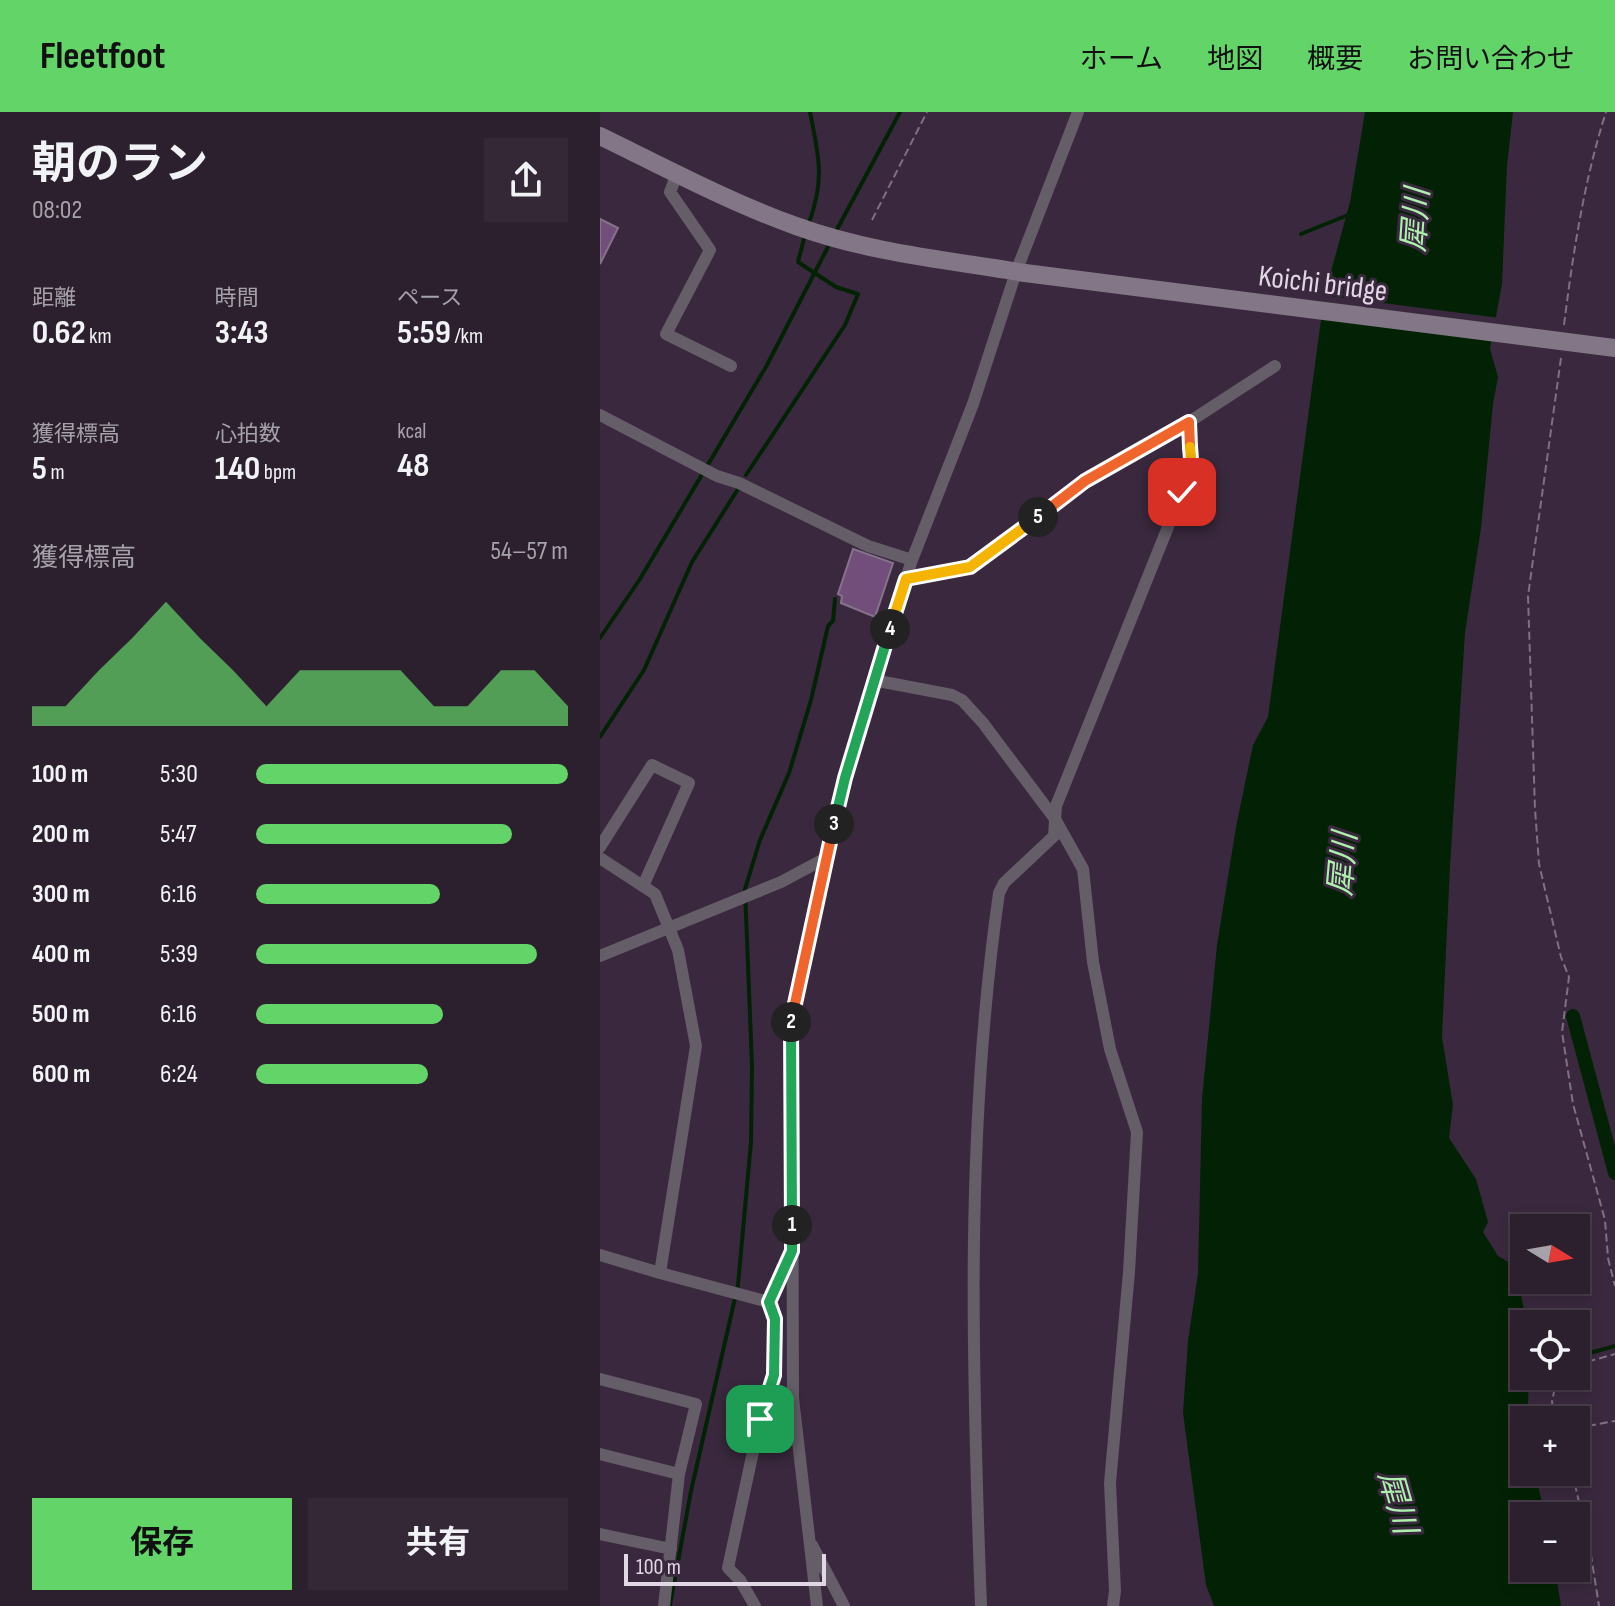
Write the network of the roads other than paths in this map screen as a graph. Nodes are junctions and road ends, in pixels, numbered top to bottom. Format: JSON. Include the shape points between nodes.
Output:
{"nodes":[{"id":1,"x":1078,"y":112,"type":"edge"},
{"id":2,"x":600,"y":136,"type":"edge"},
{"id":3,"x":677,"y":174,"type":"junction"},
{"id":4,"x":1020,"y":272,"type":"junction"},
{"id":5,"x":1615,"y":348,"type":"edge"},
{"id":6,"x":731,"y":366,"type":"dead end"},
{"id":7,"x":1275,"y":366,"type":"dead end"},
{"id":8,"x":600,"y":415,"type":"edge"},
{"id":9,"x":1189,"y":422,"type":"junction"},
{"id":10,"x":912,"y":560,"type":"junction"},
{"id":11,"x":906,"y":579,"type":"junction"},
{"id":12,"x":873,"y":680,"type":"junction"},
{"id":13,"x":1055,"y":819,"type":"junction"},
{"id":14,"x":600,"y":847,"type":"edge"},
{"id":15,"x":600,"y":858,"type":"edge"},
{"id":16,"x":826,"y":858,"type":"junction"},
{"id":17,"x":643,"y":886,"type":"junction"},
{"id":18,"x":669,"y":927,"type":"junction"},
{"id":19,"x":600,"y":956,"type":"edge"},
{"id":20,"x":792,"y":1251,"type":"junction"},
{"id":21,"x":600,"y":1255,"type":"edge"},
{"id":22,"x":660,"y":1273,"type":"junction"},
{"id":23,"x":769,"y":1302,"type":"junction"},
{"id":24,"x":600,"y":1379,"type":"edge"},
{"id":25,"x":600,"y":1454,"type":"edge"},
{"id":26,"x":679,"y":1474,"type":"junction"},
{"id":27,"x":600,"y":1534,"type":"edge"},
{"id":28,"x":807,"y":1535,"type":"junction"},
{"id":29,"x":671,"y":1549,"type":"junction"},
{"id":30,"x":664,"y":1606,"type":"edge"},
{"id":31,"x":755,"y":1606,"type":"edge"},
{"id":32,"x":817,"y":1606,"type":"edge"},
{"id":33,"x":844,"y":1606,"type":"edge"},
{"id":34,"x":981,"y":1606,"type":"edge"},
{"id":35,"x":1113,"y":1606,"type":"edge"}],
"edges":[{"from":1,"to":4,"type":"street"},
{"from":2,"to":3,"type":"main road","name":"Koichi bridge"},
{"from":3,"to":4,"type":"main road","name":"Koichi bridge","via":[[796,226],[867,247]]},
{"from":3,"to":6,"type":"street","via":[[670,192],[710,250],[666,334]]},
{"from":4,"to":5,"type":"main road","name":"Koichi bridge","bridge":true},
{"from":4,"to":10,"type":"street"},
{"from":7,"to":9,"type":"street"},
{"from":8,"to":10,"type":"street","via":[[717,476],[868,546]]},
{"from":9,"to":11,"type":"street","via":[[1085,481],[977,564]]},
{"from":9,"to":13,"type":"street","via":[[1191,459],[1182,492]]},
{"from":10,"to":11,"type":"street"},
{"from":11,"to":12,"type":"street"},
{"from":12,"to":13,"type":"street","via":[[962,700]]},
{"from":12,"to":16,"type":"street"},
{"from":13,"to":34,"type":"street","via":[[1054,836],[999,893],[988,973],[978,1104],[973,1305]]},
{"from":13,"to":35,"type":"street","via":[[1083,869],[1110,1049],[1137,1132],[1110,1483]]},
{"from":14,"to":17,"type":"street","via":[[652,765],[689,783]]},
{"from":15,"to":17,"type":"street"},
{"from":16,"to":18,"type":"street"},
{"from":16,"to":20,"type":"street","via":[[792,1013]]},
{"from":17,"to":18,"type":"street","via":[[655,894]]},
{"from":18,"to":19,"type":"street"},
{"from":18,"to":22,"type":"street","via":[[696,1046]]},
{"from":20,"to":23,"type":"street"},
{"from":20,"to":28,"type":"street","via":[[793,1398]]},
{"from":21,"to":22,"type":"street"},
{"from":22,"to":23,"type":"street"},
{"from":23,"to":31,"type":"street","via":[[775,1319],[774,1375],[728,1568]]},
{"from":24,"to":26,"type":"street","via":[[696,1404]]},
{"from":25,"to":26,"type":"street"},
{"from":26,"to":29,"type":"street"},
{"from":27,"to":29,"type":"street"},
{"from":28,"to":32,"type":"street"},
{"from":28,"to":33,"type":"street"},
{"from":29,"to":30,"type":"street"}]}
